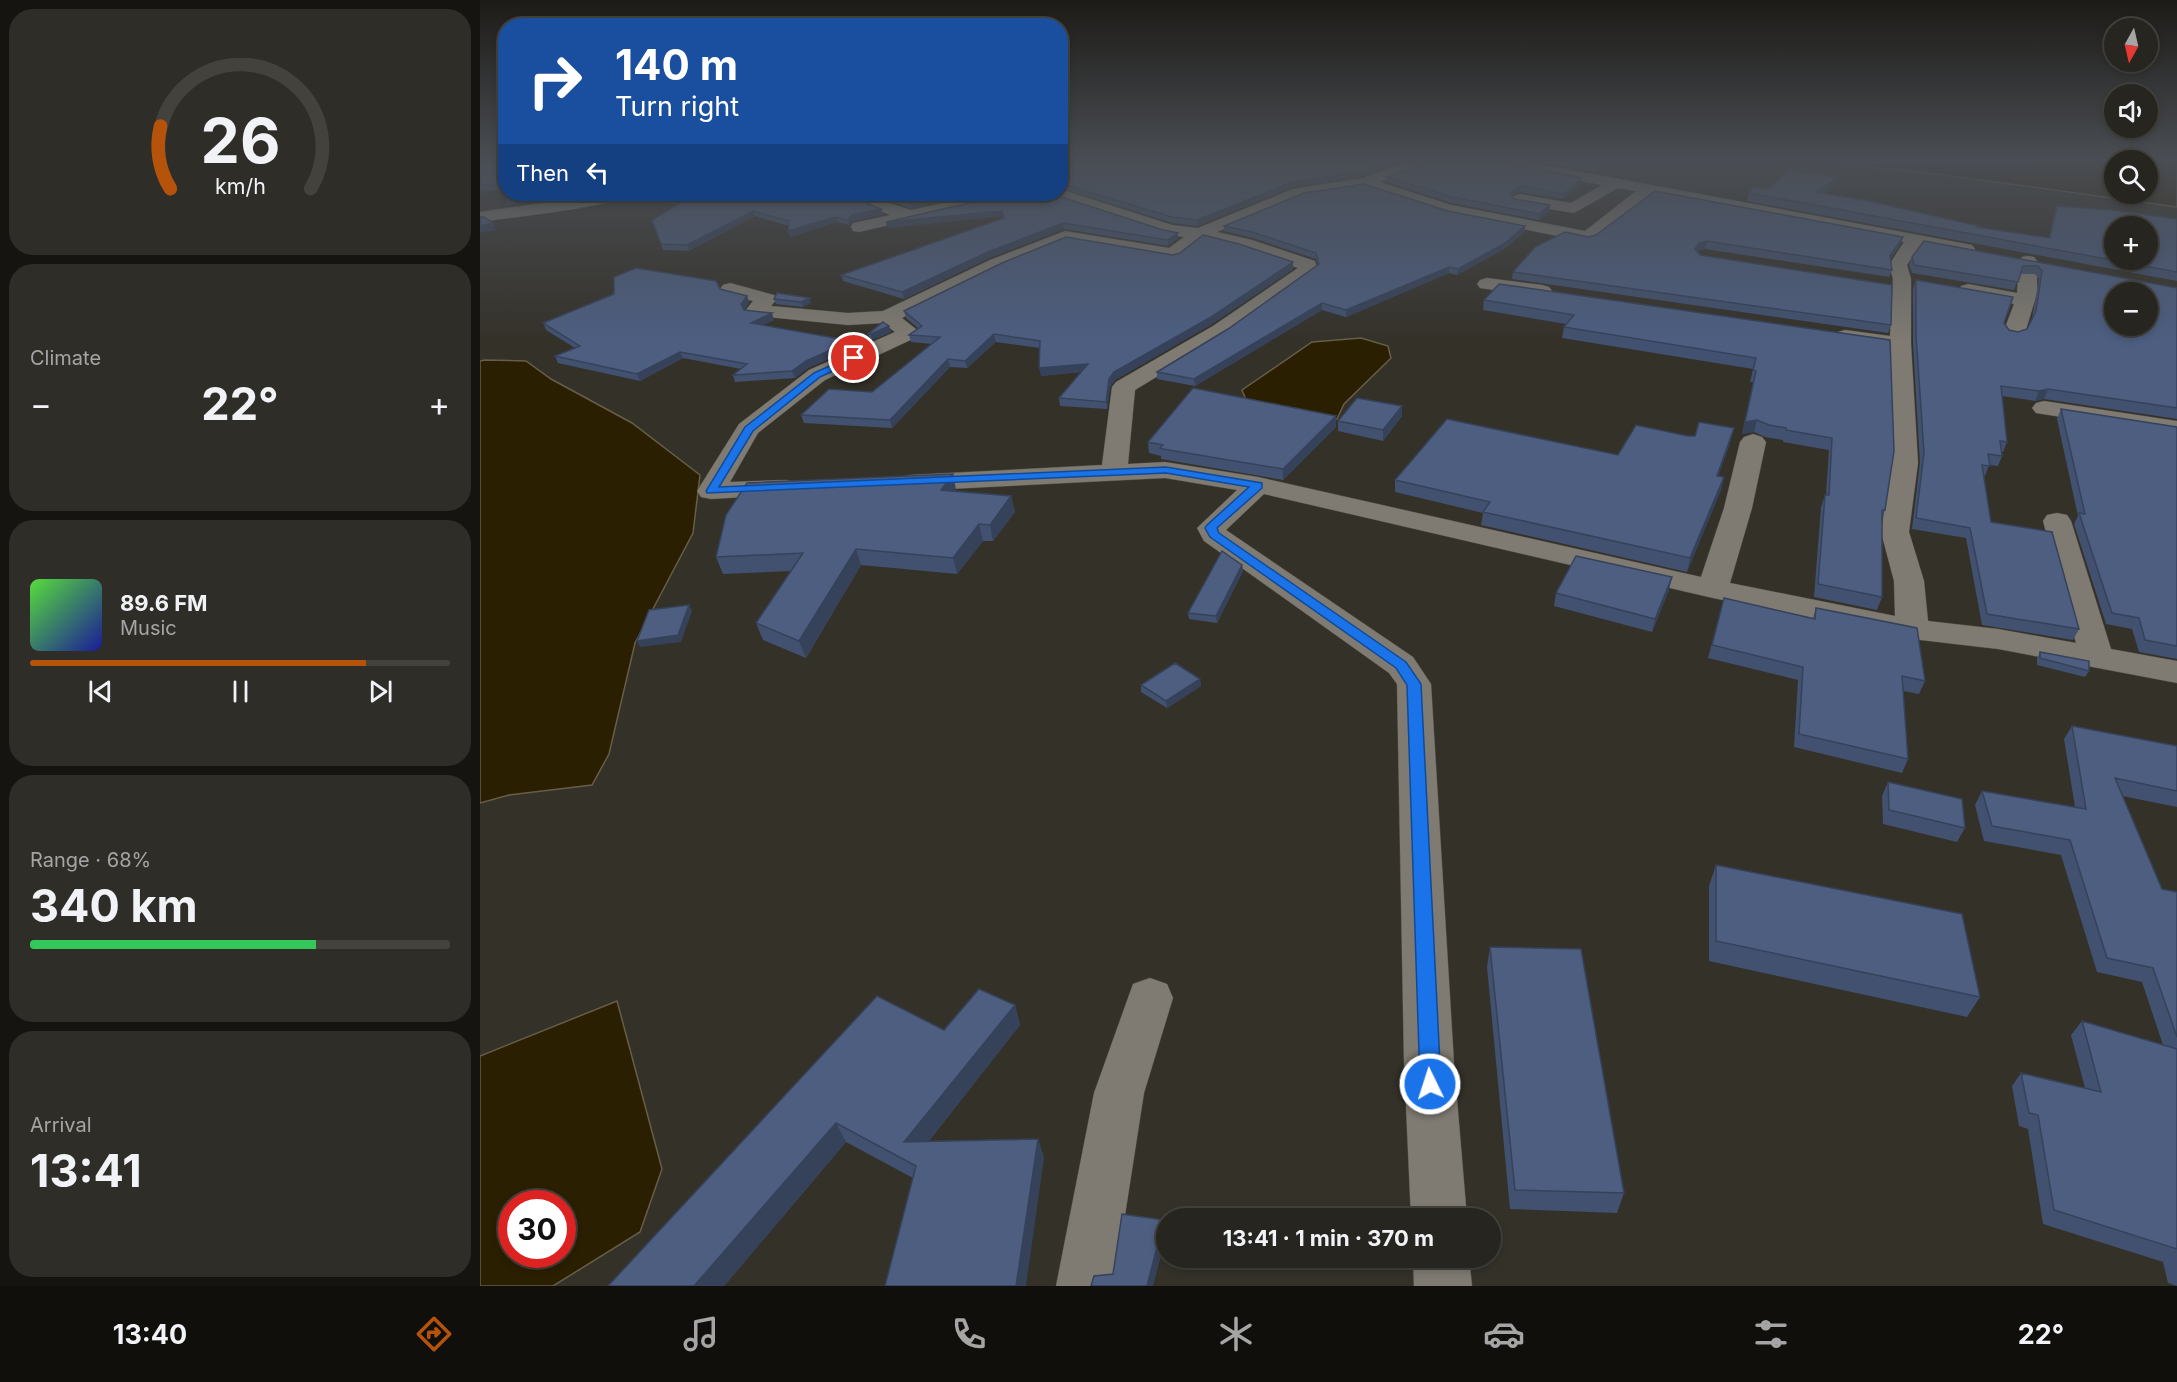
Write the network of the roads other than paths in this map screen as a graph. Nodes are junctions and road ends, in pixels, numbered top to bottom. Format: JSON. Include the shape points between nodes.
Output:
{"nodes":[{"id":1,"x":884,"y":222,"type":"edge"},
{"id":2,"x":1146,"y":222,"type":"edge"},
{"id":3,"x":1227,"y":222,"type":"edge"},
{"id":4,"x":1504,"y":222,"type":"edge"},
{"id":5,"x":1606,"y":222,"type":"edge"},
{"id":6,"x":1823,"y":222,"type":"edge"},
{"id":7,"x":860,"y":227,"type":"edge"},
{"id":8,"x":1200,"y":233,"type":"junction"},
{"id":9,"x":1915,"y":239,"type":"junction"},
{"id":10,"x":1983,"y":252,"type":"edge"},
{"id":11,"x":2028,"y":261,"type":"edge"},
{"id":12,"x":1487,"y":284,"type":"dead end"},
{"id":13,"x":1946,"y":286,"type":"edge"},
{"id":14,"x":730,"y":289,"type":"edge"},
{"id":15,"x":1561,"y":294,"type":"edge"},
{"id":16,"x":2024,"y":300,"type":"junction"},
{"id":17,"x":887,"y":317,"type":"junction"},
{"id":18,"x":1820,"y":332,"type":"edge"},
{"id":19,"x":2014,"y":333,"type":"edge"},
{"id":20,"x":1900,"y":344,"type":"junction"},
{"id":21,"x":2044,"y":408,"type":"dead end"},
{"id":22,"x":2177,"y":428,"type":"edge"},
{"id":23,"x":1753,"y":442,"type":"dead end"},
{"id":24,"x":1114,"y":473,"type":"junction"},
{"id":25,"x":883,"y":484,"type":"edge"},
{"id":26,"x":1258,"y":485,"type":"junction"},
{"id":27,"x":811,"y":487,"type":"edge"},
{"id":28,"x":2057,"y":521,"type":"dead end"},
{"id":29,"x":1713,"y":589,"type":"junction"},
{"id":30,"x":1912,"y":629,"type":"junction"},
{"id":31,"x":2096,"y":656,"type":"junction"},
{"id":32,"x":2177,"y":672,"type":"edge"},
{"id":33,"x":1150,"y":998,"type":"dead end"},
{"id":34,"x":1438,"y":1208,"type":"edge"},
{"id":35,"x":1442,"y":1268,"type":"edge"},
{"id":36,"x":1085,"y":1286,"type":"edge"},
{"id":37,"x":1443,"y":1286,"type":"edge"}],
"edges":[{"from":1,"to":7,"type":"street"},
{"from":2,"to":8,"type":"street"},
{"from":3,"to":8,"type":"street"},
{"from":4,"to":5,"type":"street","via":[[1588,237]]},
{"from":6,"to":9,"type":"street"},
{"from":8,"to":17,"type":"street","via":[[1173,254],[1065,236],[996,264]]},
{"from":8,"to":24,"type":"street","via":[[1305,262],[1308,269],[1220,330],[1124,387]]},
{"from":9,"to":10,"type":"street"},
{"from":9,"to":20,"type":"street","via":[[1898,265]]},
{"from":11,"to":16,"type":"street"},
{"from":12,"to":15,"type":"street"},
{"from":13,"to":16,"type":"street"},
{"from":14,"to":17,"type":"street","via":[[767,299],[755,311],[848,319]]},
{"from":16,"to":19,"type":"street"},
{"from":17,"to":27,"type":"street","via":[[910,333],[817,375],[748,429],[711,491]]},
{"from":18,"to":20,"type":"street"},
{"from":20,"to":30,"type":"street","via":[[1905,463],[1895,532],[1909,581]]},
{"from":21,"to":22,"type":"street"},
{"from":23,"to":29,"type":"street"},
{"from":24,"to":25,"type":"street"},
{"from":24,"to":26,"type":"street","via":[[1166,470]]},
{"from":26,"to":29,"type":"street"},
{"from":26,"to":34,"type":"street","via":[[1211,528],[1214,535],[1401,665],[1414,684],[1428,1051]]},
{"from":28,"to":31,"type":"street"},
{"from":29,"to":30,"type":"street"},
{"from":30,"to":31,"type":"street"},
{"from":31,"to":32,"type":"street"},
{"from":33,"to":36,"type":"street","via":[[1119,1093]]},
{"from":35,"to":37,"type":"street"}]}
